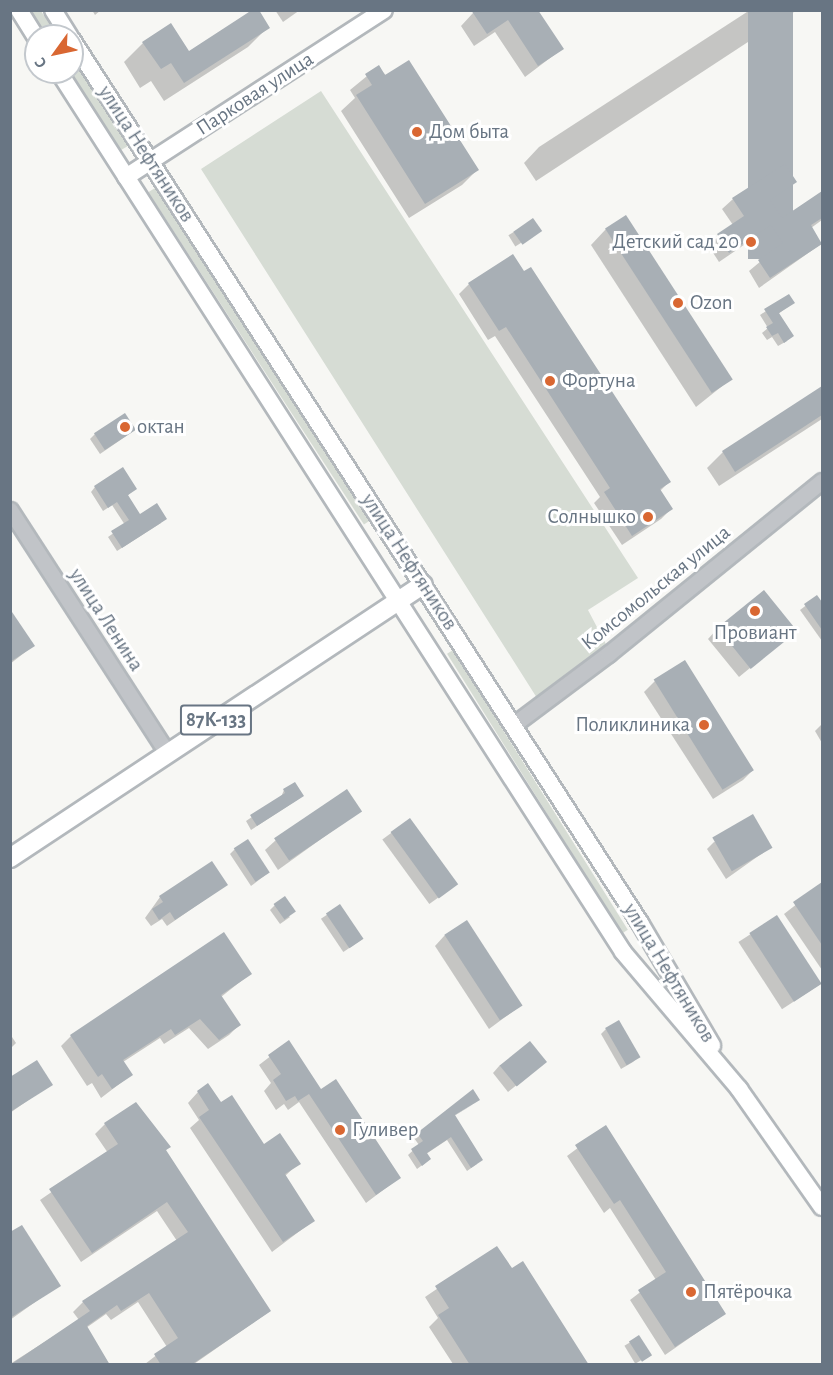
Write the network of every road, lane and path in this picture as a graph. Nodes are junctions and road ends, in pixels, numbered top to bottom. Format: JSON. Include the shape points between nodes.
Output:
{"nodes":[{"id":1,"x":19,"y":10,"type":"edge"},
{"id":2,"x":52,"y":10,"type":"edge"},
{"id":3,"x":384,"y":10,"type":"edge"},
{"id":4,"x":28,"y":24,"type":"edge"},
{"id":5,"x":61,"y":24,"type":"edge"},
{"id":6,"x":84,"y":58,"type":"edge"},
{"id":7,"x":67,"y":84,"type":"edge"},
{"id":8,"x":151,"y":160,"type":"junction"},
{"id":9,"x":126,"y":177,"type":"junction"},
{"id":10,"x":822,"y":481,"type":"edge"},
{"id":11,"x":10,"y":510,"type":"edge"},
{"id":12,"x":423,"y":585,"type":"junction"},
{"id":13,"x":398,"y":601,"type":"junction"},
{"id":14,"x":513,"y":725,"type":"junction"},
{"id":15,"x":167,"y":753,"type":"junction"},
{"id":16,"x":10,"y":858,"type":"edge"},
{"id":17,"x":738,"y":1089,"type":"junction"},
{"id":18,"x":822,"y":1207,"type":"edge"}],
"edges":[{"from":1,"to":4,"type":"main road"},
{"from":2,"to":5,"type":"main road"},
{"from":3,"to":8,"type":"main road","name":"Парковая улица"},
{"from":6,"to":8,"type":"main road","name":"улица Нефтяников"},
{"from":7,"to":9,"type":"main road","name":"улица Нефтяников"},
{"from":8,"to":9,"type":"main road","name":"Парковая улица"},
{"from":8,"to":12,"type":"main road","name":"улица Нефтяников"},
{"from":9,"to":13,"type":"main road","name":"улица Нефтяников"},
{"from":10,"to":14,"type":"street","name":"Комсомольская улица","via":[[608,654]]},
{"from":11,"to":15,"type":"street","name":"улица Ленина"},
{"from":12,"to":13,"type":"main road","number":"87К-133"},
{"from":12,"to":14,"type":"main road","name":"улица Нефтяников"},
{"from":13,"to":15,"type":"main road","number":"87К-133"},
{"from":13,"to":17,"type":"main road","name":"улица Нефтяников","via":[[623,952]]},
{"from":14,"to":17,"type":"main road","name":"улица Нефтяников","via":[[648,935]]},
{"from":15,"to":16,"type":"main road","number":"87К-133"},
{"from":17,"to":18,"type":"main road","name":"улица Нефтяников"}]}
